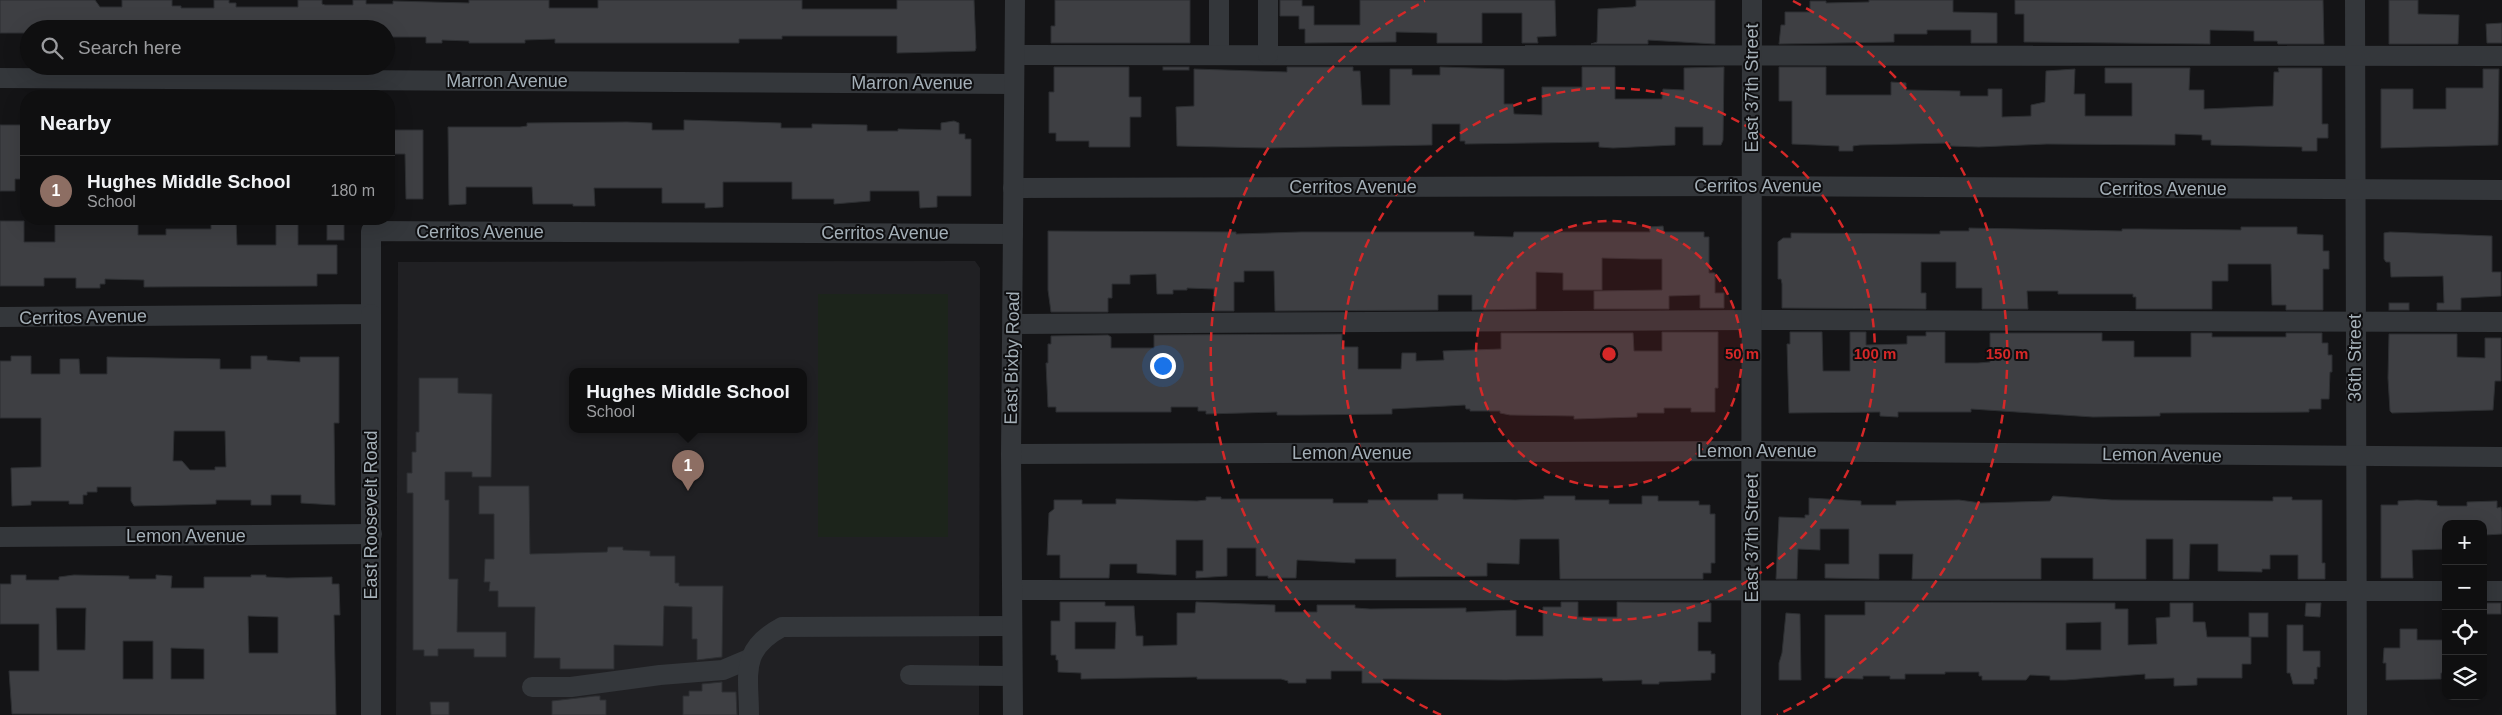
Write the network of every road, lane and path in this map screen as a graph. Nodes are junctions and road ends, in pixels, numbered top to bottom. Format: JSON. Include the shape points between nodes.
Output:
{"nodes":[{"id":1,"x":1015,"y":0,"type":"edge"},
{"id":2,"x":1219,"y":0,"type":"edge"},
{"id":3,"x":1268,"y":0,"type":"edge"},
{"id":4,"x":1752,"y":0,"type":"edge"},
{"id":5,"x":2355,"y":0,"type":"edge"},
{"id":6,"x":1015,"y":55,"type":"junction"},
{"id":7,"x":1219,"y":55,"type":"junction"},
{"id":8,"x":1268,"y":55,"type":"junction"},
{"id":9,"x":1752,"y":55,"type":"junction"},
{"id":10,"x":2355,"y":56,"type":"junction"},
{"id":11,"x":2502,"y":56,"type":"edge"},
{"id":12,"x":0,"y":78,"type":"edge"},
{"id":13,"x":1014,"y":84,"type":"junction"},
{"id":14,"x":1752,"y":186,"type":"junction"},
{"id":15,"x":1013,"y":188,"type":"junction"},
{"id":16,"x":2355,"y":190,"type":"junction"},
{"id":17,"x":2502,"y":190,"type":"edge"},
{"id":18,"x":1013,"y":234,"type":"junction"},
{"id":19,"x":371,"y":314,"type":"junction"},
{"id":20,"x":0,"y":318,"type":"edge"},
{"id":21,"x":1752,"y":320,"type":"junction"},
{"id":22,"x":2502,"y":322,"type":"edge"},
{"id":23,"x":2355,"y":323,"type":"junction"},
{"id":24,"x":1013,"y":324,"type":"junction"},
{"id":25,"x":1752,"y":451,"type":"junction"},
{"id":26,"x":1011,"y":454,"type":"junction"},
{"id":27,"x":2355,"y":457,"type":"junction"},
{"id":28,"x":2502,"y":457,"type":"edge"},
{"id":29,"x":372,"y":534,"type":"junction"},
{"id":30,"x":0,"y":537,"type":"edge"},
{"id":31,"x":1752,"y":589,"type":"junction"},
{"id":32,"x":1012,"y":590,"type":"junction"},
{"id":33,"x":2357,"y":591,"type":"junction"},
{"id":34,"x":2442,"y":591,"type":"edge"},
{"id":35,"x":2487,"y":591,"type":"edge"},
{"id":36,"x":2502,"y":591,"type":"edge"},
{"id":37,"x":1012,"y":626,"type":"junction"},
{"id":38,"x":749,"y":659,"type":"junction"},
{"id":39,"x":910,"y":675,"type":"dead end"},
{"id":40,"x":1012,"y":676,"type":"junction"},
{"id":41,"x":532,"y":687,"type":"dead end"},
{"id":42,"x":371,"y":715,"type":"edge"},
{"id":43,"x":750,"y":715,"type":"edge"},
{"id":44,"x":1013,"y":715,"type":"edge"},
{"id":45,"x":1751,"y":715,"type":"edge"},
{"id":46,"x":2357,"y":715,"type":"edge"}],
"edges":[{"from":1,"to":6,"type":"street","name":"East Bixby Road"},
{"from":2,"to":7,"type":"street"},
{"from":3,"to":8,"type":"street"},
{"from":4,"to":9,"type":"street","name":"East 37th Street"},
{"from":5,"to":10,"type":"street","name":"36th Street"},
{"from":6,"to":7,"type":"street"},
{"from":6,"to":13,"type":"street","name":"East Bixby Road"},
{"from":7,"to":8,"type":"street"},
{"from":8,"to":9,"type":"street"},
{"from":9,"to":10,"type":"street"},
{"from":9,"to":14,"type":"street","name":"East 37th Street"},
{"from":10,"to":11,"type":"street"},
{"from":10,"to":16,"type":"street","name":"36th Street"},
{"from":12,"to":13,"type":"street","name":"Marron Avenue"},
{"from":13,"to":15,"type":"street","name":"East Bixby Road"},
{"from":14,"to":15,"type":"street","name":"Cerritos Avenue"},
{"from":14,"to":16,"type":"street","name":"Cerritos Avenue"},
{"from":14,"to":21,"type":"street","name":"East 37th Street"},
{"from":15,"to":18,"type":"street","name":"East Bixby Road"},
{"from":16,"to":17,"type":"street","name":"Cerritos Avenue"},
{"from":16,"to":23,"type":"street","name":"36th Street"},
{"from":18,"to":19,"type":"street","name":"Cerritos Avenue","via":[[371,231]]},
{"from":18,"to":24,"type":"street","name":"East Bixby Road"},
{"from":19,"to":20,"type":"street","name":"Cerritos Avenue"},
{"from":19,"to":29,"type":"street","name":"East Roosevelt Road"},
{"from":21,"to":23,"type":"street"},
{"from":21,"to":24,"type":"street"},
{"from":21,"to":25,"type":"street","name":"East 37th Street"},
{"from":22,"to":23,"type":"street"},
{"from":23,"to":27,"type":"street","name":"36th Street"},
{"from":24,"to":26,"type":"street","name":"East Bixby Road"},
{"from":25,"to":26,"type":"street","name":"Lemon Avenue"},
{"from":25,"to":27,"type":"street","name":"Lemon Avenue"},
{"from":25,"to":31,"type":"street","name":"East 37th Street"},
{"from":26,"to":32,"type":"street","name":"East Bixby Road"},
{"from":27,"to":28,"type":"street","name":"Lemon Avenue"},
{"from":27,"to":33,"type":"street","name":"36th Street"},
{"from":29,"to":30,"type":"street","name":"Lemon Avenue"},
{"from":29,"to":42,"type":"street","name":"East Roosevelt Road"},
{"from":31,"to":32,"type":"street"},
{"from":31,"to":33,"type":"street"},
{"from":31,"to":45,"type":"street","name":"East 37th Street"},
{"from":32,"to":37,"type":"street","name":"East Bixby Road"},
{"from":33,"to":34,"type":"street"},
{"from":33,"to":46,"type":"street","name":"36th Street"},
{"from":35,"to":36,"type":"street"},
{"from":37,"to":38,"type":"street","via":[[782,627],[766,635]]},
{"from":37,"to":40,"type":"street","name":"East Bixby Road"},
{"from":38,"to":41,"type":"street","via":[[723,670],[571,687]]},
{"from":38,"to":43,"type":"street"},
{"from":39,"to":40,"type":"street"},
{"from":40,"to":44,"type":"street","name":"East Bixby Road"}]}
